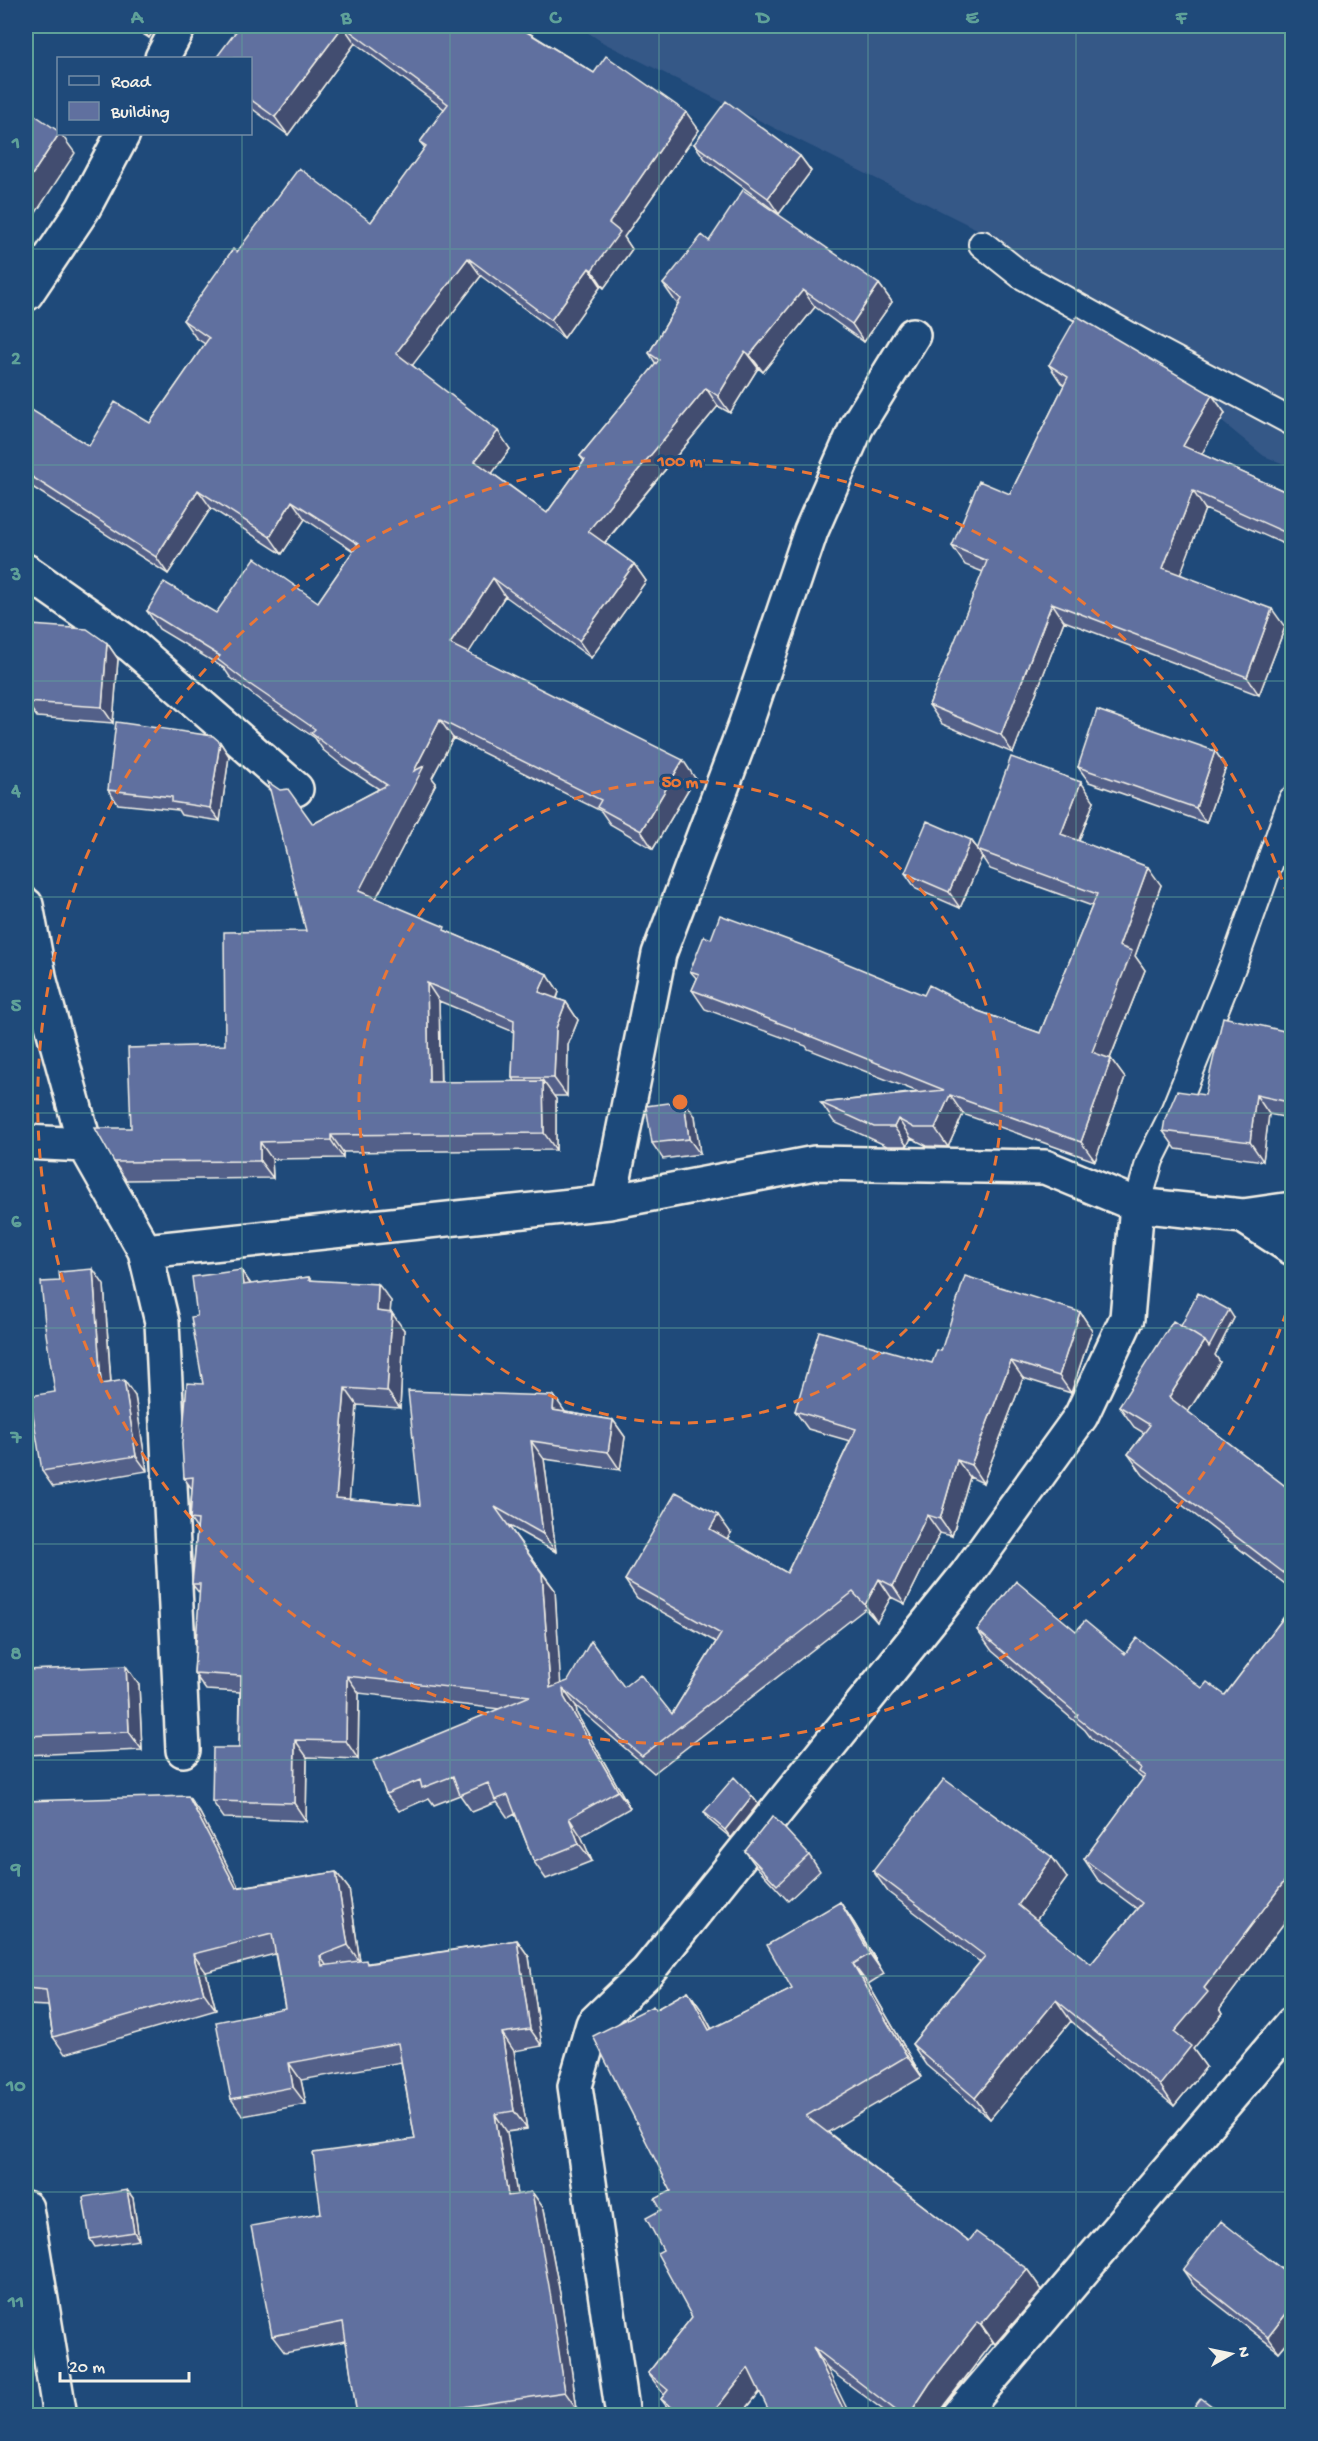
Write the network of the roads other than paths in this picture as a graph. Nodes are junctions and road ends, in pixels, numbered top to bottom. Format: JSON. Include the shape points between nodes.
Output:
{"nodes":[{"id":1,"x":179,"y":26,"type":"edge"},
{"id":2,"x":163,"y":57,"type":"edge"},
{"id":3,"x":122,"y":135,"type":"edge"},
{"id":4,"x":982,"y":244,"type":"dead end"},
{"id":5,"x":26,"y":294,"type":"edge"},
{"id":6,"x":913,"y":335,"type":"dead end"},
{"id":7,"x":1293,"y":422,"type":"edge"},
{"id":8,"x":26,"y":571,"type":"edge"},
{"id":9,"x":297,"y":789,"type":"dead end"},
{"id":10,"x":1293,"y":800,"type":"edge"},
{"id":11,"x":26,"y":905,"type":"edge"},
{"id":12,"x":26,"y":1142,"type":"edge"},
{"id":13,"x":85,"y":1145,"type":"junction"},
{"id":14,"x":609,"y":1202,"type":"junction"},
{"id":15,"x":1137,"y":1204,"type":"junction"},
{"id":16,"x":1293,"y":1209,"type":"edge"},
{"id":17,"x":1243,"y":1216,"type":"junction"},
{"id":18,"x":1293,"y":1248,"type":"edge"},
{"id":19,"x":145,"y":1251,"type":"junction"},
{"id":20,"x":183,"y":1750,"type":"dead end"},
{"id":21,"x":1293,"y":2024,"type":"edge"},
{"id":22,"x":26,"y":2208,"type":"edge"},
{"id":23,"x":60,"y":2415,"type":"edge"},
{"id":24,"x":623,"y":2415,"type":"edge"},
{"id":25,"x":959,"y":2415,"type":"edge"}],
"edges":[{"from":1,"to":2,"type":"street"},
{"from":3,"to":5,"type":"street","via":[[83,209]]},
{"from":4,"to":7,"type":"lane","via":[[1021,275]]},
{"from":6,"to":14,"type":"street","via":[[857,426],[811,531],[659,954]]},
{"from":8,"to":9,"type":"street","via":[[132,645]]},
{"from":10,"to":15,"type":"lane","via":[[1235,960],[1172,1116],[1150,1160]]},
{"from":11,"to":13,"type":"street","via":[[40,981]]},
{"from":12,"to":13,"type":"street"},
{"from":13,"to":19,"type":"street"},
{"from":14,"to":15,"type":"street","via":[[815,1163],[1044,1167]]},
{"from":14,"to":19,"type":"street"},
{"from":15,"to":17,"type":"street"},
{"from":15,"to":24,"type":"street","via":[[1127,1318],[1081,1416],[967,1574],[647,1972],[593,2024],[575,2086]]},
{"from":16,"to":17,"type":"street"},
{"from":17,"to":18,"type":"street"},
{"from":19,"to":20,"type":"street","via":[[162,1322]]},
{"from":21,"to":25,"type":"street"},
{"from":22,"to":23,"type":"street"}]}
